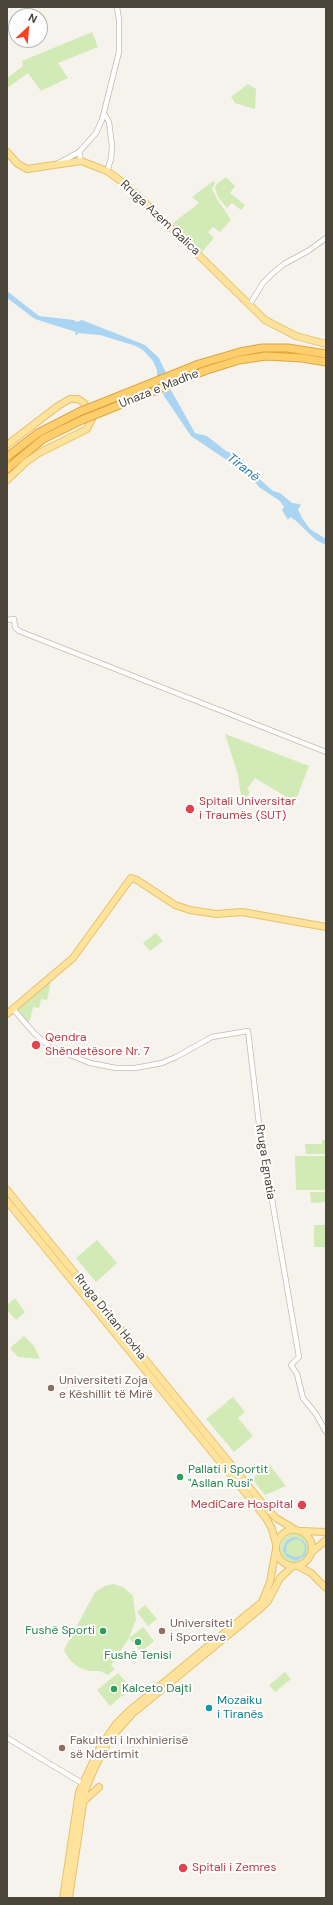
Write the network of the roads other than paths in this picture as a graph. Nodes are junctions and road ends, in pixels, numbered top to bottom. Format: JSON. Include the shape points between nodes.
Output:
{"nodes":[{"id":1,"x":117,"y":7,"type":"edge"},
{"id":2,"x":104,"y":113,"type":"junction"},
{"id":3,"x":7,"y":152,"type":"edge"},
{"id":4,"x":79,"y":152,"type":"junction"},
{"id":5,"x":81,"y":161,"type":"junction"},
{"id":6,"x":57,"y":164,"type":"junction"},
{"id":7,"x":108,"y":170,"type":"junction"},
{"id":8,"x":326,"y":238,"type":"edge"},
{"id":9,"x":250,"y":304,"type":"junction"},
{"id":10,"x":326,"y":344,"type":"edge"},
{"id":11,"x":326,"y":354,"type":"edge"},
{"id":12,"x":326,"y":362,"type":"edge"},
{"id":13,"x":7,"y":445,"type":"edge"},
{"id":14,"x":7,"y":457,"type":"edge"},
{"id":15,"x":7,"y":469,"type":"edge"},
{"id":16,"x":7,"y":480,"type":"edge"},
{"id":17,"x":7,"y":620,"type":"edge"},
{"id":18,"x":326,"y":752,"type":"edge"},
{"id":19,"x":326,"y":927,"type":"edge"},
{"id":20,"x":13,"y":1009,"type":"junction"},
{"id":21,"x":7,"y":1014,"type":"edge"},
{"id":22,"x":7,"y":1190,"type":"edge"},
{"id":23,"x":7,"y":1201,"type":"edge"},
{"id":24,"x":326,"y":1432,"type":"edge"},
{"id":25,"x":298,"y":1530,"type":"junction"},
{"id":26,"x":326,"y":1532,"type":"edge"},
{"id":27,"x":326,"y":1540,"type":"edge"},
{"id":28,"x":276,"y":1547,"type":"junction"},
{"id":29,"x":312,"y":1552,"type":"junction"},
{"id":30,"x":296,"y":1566,"type":"junction"},
{"id":31,"x":326,"y":1588,"type":"edge"},
{"id":32,"x":7,"y":1738,"type":"edge"},
{"id":33,"x":85,"y":1785,"type":"junction"},
{"id":34,"x":99,"y":1787,"type":"dead end"},
{"id":35,"x":82,"y":1803,"type":"junction"},
{"id":36,"x":63,"y":1898,"type":"edge"},
{"id":37,"x":68,"y":1898,"type":"edge"}],
"edges":[{"from":1,"to":2,"type":"street","via":[[120,46]]},
{"from":2,"to":4,"type":"street","via":[[96,133]]},
{"from":2,"to":7,"type":"street","via":[[109,122],[112,146]]},
{"from":3,"to":6,"type":"main road","name":"Rruga Azem Galica","via":[[26,169]]},
{"from":4,"to":5,"type":"street"},
{"from":4,"to":6,"type":"street"},
{"from":5,"to":6,"type":"main road","name":"Rruga Azem Galica"},
{"from":5,"to":7,"type":"main road","name":"Rruga Azem Galica"},
{"from":7,"to":9,"type":"main road","name":"Rruga Azem Galica","via":[[128,186]]},
{"from":8,"to":9,"type":"street","via":[[273,273],[263,283]]},
{"from":9,"to":10,"type":"main road","name":"Rruga Azem Galica","via":[[274,326],[296,336]]},
{"from":11,"to":14,"type":"highway","name":"Unaza e Madhe","bridge":true,"via":[[288,348],[262,348],[199,364],[80,412],[38,433]]},
{"from":12,"to":15,"type":"highway","name":"Unaza e Madhe","bridge":true,"via":[[266,356],[239,360],[204,371],[82,420],[43,439]]},
{"from":13,"to":16,"type":"main road","via":[[70,399],[78,399],[84,403],[91,414],[92,419],[87,429],[39,453]]},
{"from":17,"to":18,"type":"street","via":[[14,619],[19,631]]},
{"from":19,"to":20,"type":"main road","via":[[242,912],[216,914],[190,910],[175,905],[131,878],[73,958]]},
{"from":20,"to":21,"type":"main road"},
{"from":20,"to":24,"type":"street","name":"Rruga Egnatia","via":[[30,1029],[57,1051],[108,1067],[131,1069],[150,1066],[176,1057],[212,1037],[248,1031],[259,1124],[299,1357],[291,1365],[297,1374],[304,1398]]},
{"from":22,"to":25,"type":"main road","name":"Rruga Dritan Hoxha","via":[[267,1509],[276,1518]]},
{"from":23,"to":28,"type":"main road","name":"Rruga Dritan Hoxha","via":[[266,1518],[272,1529]]},
{"from":25,"to":26,"type":"main road"},
{"from":25,"to":28,"type":"main road","via":[[283,1533]]},
{"from":25,"to":29,"type":"main road","via":[[310,1539]]},
{"from":27,"to":29,"type":"main road"},
{"from":28,"to":30,"type":"main road","via":[[282,1561]]},
{"from":28,"to":33,"type":"main road","via":[[270,1582],[262,1602],[116,1724],[99,1749]]},
{"from":29,"to":30,"type":"main road","via":[[306,1563]]},
{"from":30,"to":31,"type":"main road","via":[[311,1573]]},
{"from":30,"to":33,"type":"main road","via":[[280,1578],[268,1601],[260,1609],[120,1726]]},
{"from":32,"to":33,"type":"street"},
{"from":33,"to":35,"type":"main road"},
{"from":33,"to":36,"type":"main road","via":[[78,1797]]},
{"from":34,"to":35,"type":"main road"},
{"from":35,"to":37,"type":"main road"}]}
